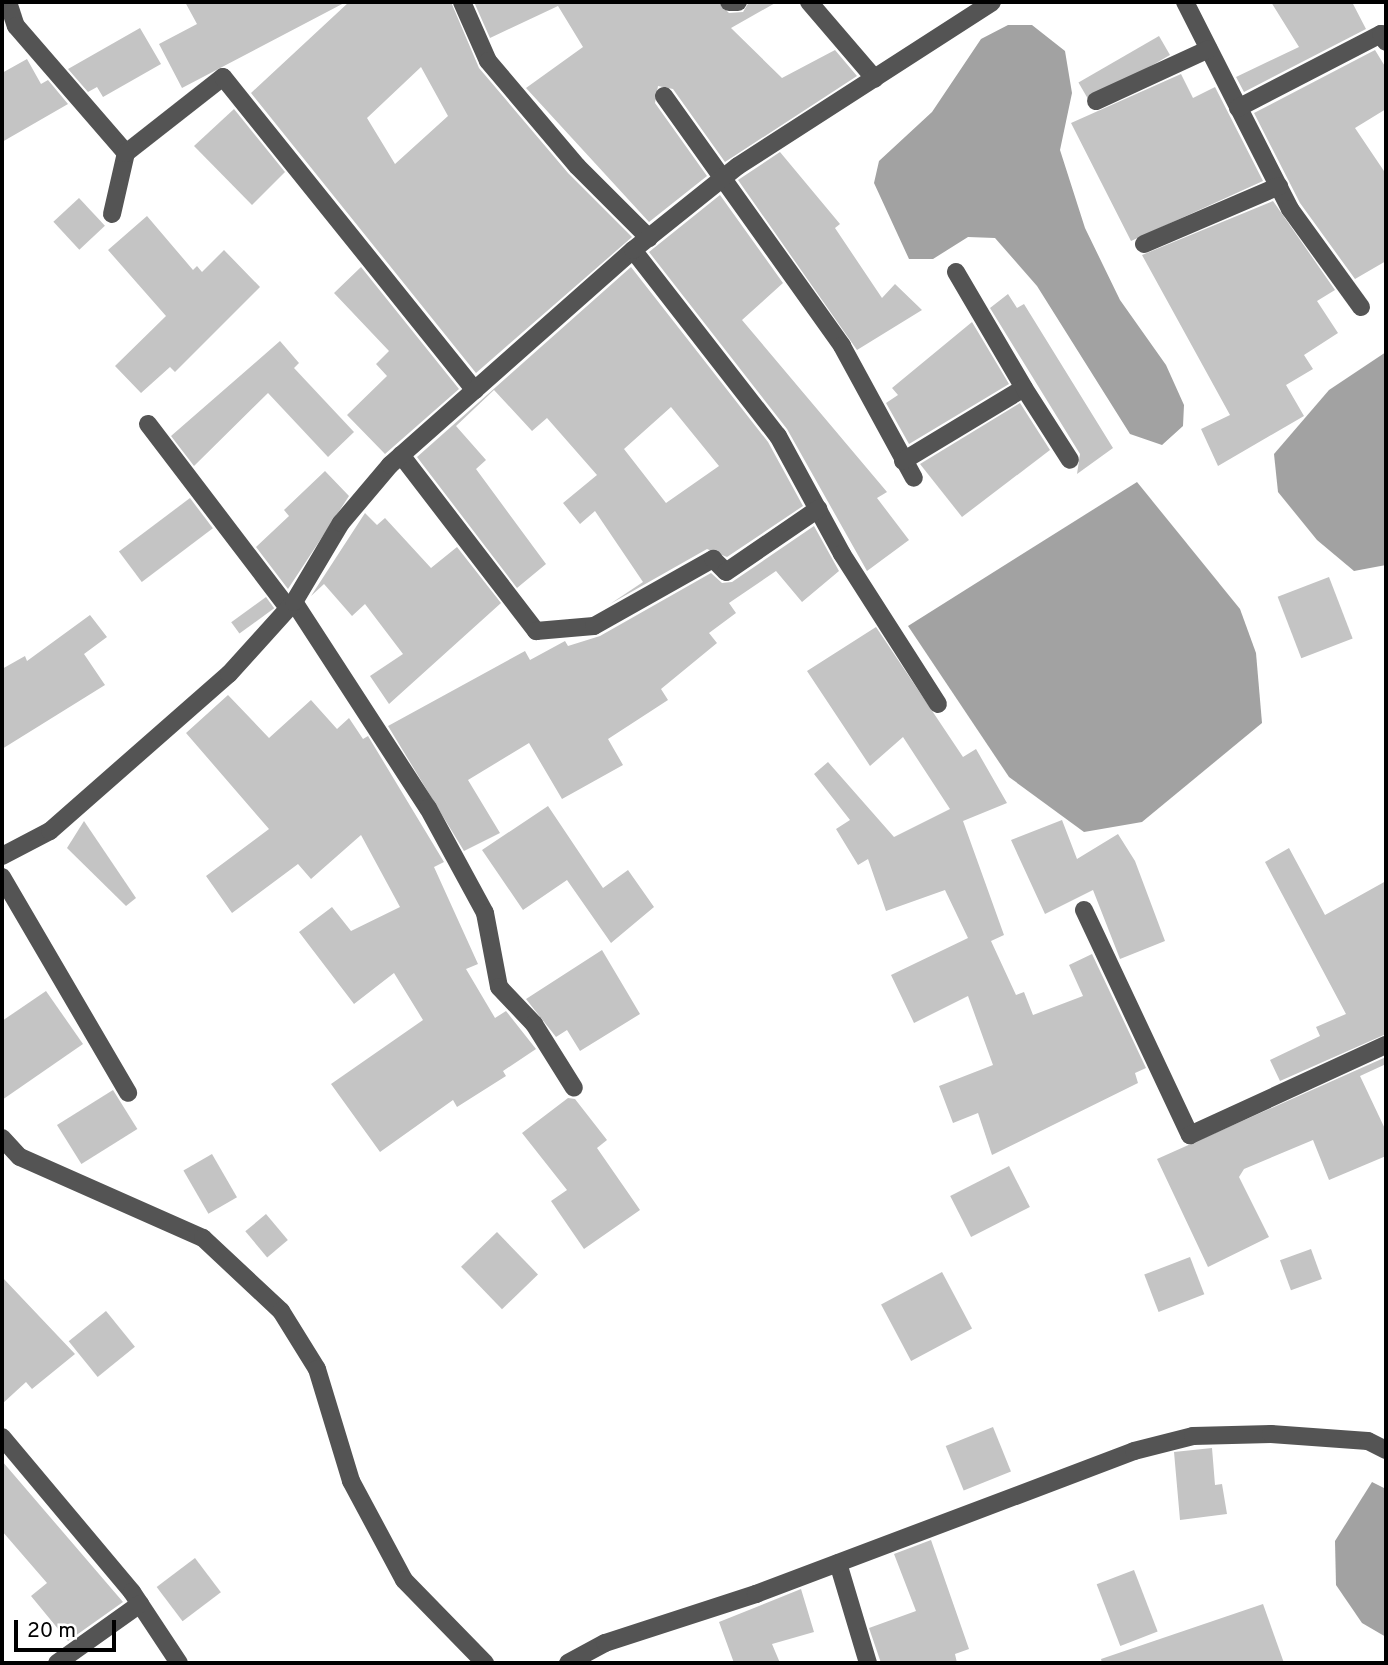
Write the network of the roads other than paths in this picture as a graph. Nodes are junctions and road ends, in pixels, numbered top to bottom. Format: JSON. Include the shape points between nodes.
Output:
{"nodes":[{"id":1,"x":8,"y":2,"type":"edge"},
{"id":2,"x":462,"y":2,"type":"edge"},
{"id":3,"x":729,"y":2,"type":"edge"},
{"id":4,"x":738,"y":2,"type":"edge"},
{"id":5,"x":808,"y":2,"type":"edge"},
{"id":6,"x":992,"y":2,"type":"edge"},
{"id":7,"x":1185,"y":2,"type":"edge"},
{"id":8,"x":1386,"y":42,"type":"edge"},
{"id":9,"x":1209,"y":49,"type":"junction"},
{"id":10,"x":875,"y":79,"type":"junction"},
{"id":11,"x":664,"y":96,"type":"dead end"},
{"id":12,"x":1096,"y":101,"type":"dead end"},
{"id":13,"x":1238,"y":107,"type":"junction"},
{"id":14,"x":126,"y":153,"type":"junction"},
{"id":15,"x":723,"y":181,"type":"junction"},
{"id":16,"x":1279,"y":186,"type":"junction"},
{"id":17,"x":113,"y":214,"type":"dead end"},
{"id":18,"x":649,"y":238,"type":"junction"},
{"id":19,"x":1143,"y":244,"type":"dead end"},
{"id":20,"x":633,"y":250,"type":"junction"},
{"id":21,"x":956,"y":272,"type":"dead end"},
{"id":22,"x":1362,"y":307,"type":"dead end"},
{"id":23,"x":1024,"y":388,"type":"junction"},
{"id":24,"x":475,"y":390,"type":"junction"},
{"id":25,"x":148,"y":424,"type":"dead end"},
{"id":26,"x":401,"y":455,"type":"junction"},
{"id":27,"x":1070,"y":460,"type":"dead end"},
{"id":28,"x":903,"y":461,"type":"junction"},
{"id":29,"x":914,"y":478,"type":"dead end"},
{"id":30,"x":818,"y":509,"type":"junction"},
{"id":31,"x":291,"y":605,"type":"junction"},
{"id":32,"x":938,"y":704,"type":"dead end"},
{"id":33,"x":2,"y":856,"type":"edge"},
{"id":34,"x":2,"y":877,"type":"edge"},
{"id":35,"x":1084,"y":910,"type":"dead end"},
{"id":36,"x":1386,"y":1045,"type":"edge"},
{"id":37,"x":574,"y":1088,"type":"dead end"},
{"id":38,"x":128,"y":1093,"type":"dead end"},
{"id":39,"x":2,"y":1138,"type":"edge"},
{"id":40,"x":2,"y":1437,"type":"edge"},
{"id":41,"x":1386,"y":1450,"type":"edge"},
{"id":42,"x":838,"y":1563,"type":"junction"},
{"id":43,"x":140,"y":1604,"type":"junction"},
{"id":44,"x":57,"y":1663,"type":"edge"},
{"id":45,"x":178,"y":1663,"type":"edge"},
{"id":46,"x":485,"y":1663,"type":"edge"},
{"id":47,"x":568,"y":1663,"type":"edge"},
{"id":48,"x":869,"y":1663,"type":"edge"}],
"edges":[{"from":1,"to":14,"type":"street","via":[[16,26]]},
{"from":2,"to":18,"type":"street","via":[[488,61],[578,166]]},
{"from":3,"to":4,"type":"street"},
{"from":5,"to":10,"type":"street"},
{"from":6,"to":10,"type":"street"},
{"from":7,"to":9,"type":"street"},
{"from":8,"to":13,"type":"street","via":[[1381,34]]},
{"from":9,"to":12,"type":"street"},
{"from":9,"to":13,"type":"street"},
{"from":10,"to":15,"type":"street","via":[[738,166]]},
{"from":11,"to":15,"type":"street"},
{"from":13,"to":16,"type":"street"},
{"from":14,"to":17,"type":"street"},
{"from":14,"to":24,"type":"street","via":[[223,77]]},
{"from":15,"to":18,"type":"street"},
{"from":15,"to":28,"type":"street","via":[[842,346]]},
{"from":16,"to":19,"type":"street"},
{"from":16,"to":22,"type":"street"},
{"from":18,"to":20,"type":"street"},
{"from":20,"to":24,"type":"street"},
{"from":20,"to":30,"type":"street","via":[[778,436]]},
{"from":21,"to":23,"type":"street"},
{"from":23,"to":27,"type":"street"},
{"from":23,"to":28,"type":"street"},
{"from":24,"to":26,"type":"street"},
{"from":25,"to":31,"type":"street"},
{"from":26,"to":30,"type":"street","via":[[536,631],[594,626],[713,559],[726,572]]},
{"from":26,"to":31,"type":"street","via":[[341,523]]},
{"from":28,"to":29,"type":"street"},
{"from":30,"to":32,"type":"street"},
{"from":31,"to":33,"type":"street","via":[[229,674],[50,831]]},
{"from":31,"to":37,"type":"street","via":[[428,808],[485,913],[499,987],[534,1024]]},
{"from":34,"to":38,"type":"street"},
{"from":35,"to":36,"type":"street","via":[[1190,1135]]},
{"from":39,"to":46,"type":"street","via":[[20,1157],[203,1238],[281,1311],[317,1369],[351,1481],[404,1580]]},
{"from":40,"to":43,"type":"street"},
{"from":41,"to":42,"type":"street","via":[[1368,1441],[1193,1436],[1134,1451]]},
{"from":42,"to":47,"type":"street","via":[[605,1643]]},
{"from":42,"to":48,"type":"street"},
{"from":43,"to":44,"type":"street"},
{"from":43,"to":45,"type":"street"}]}
